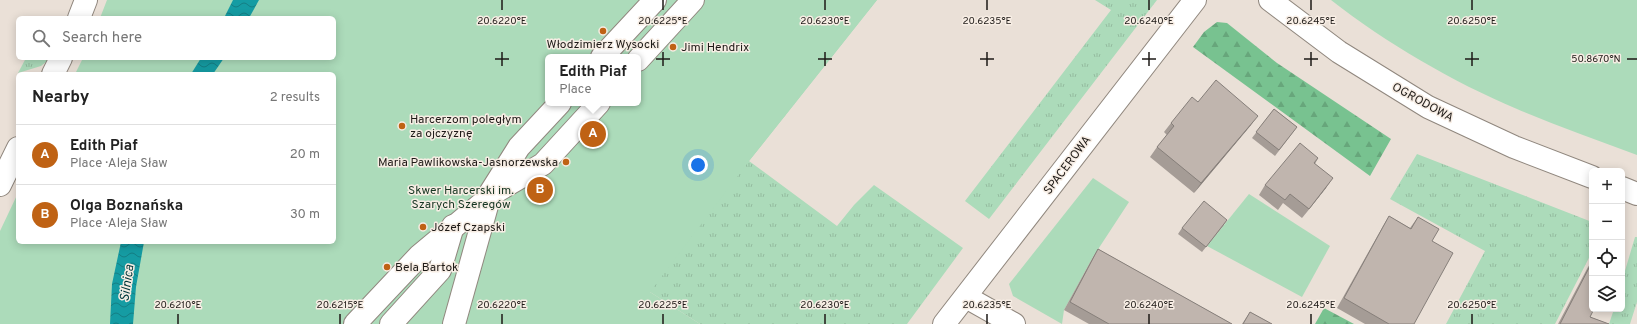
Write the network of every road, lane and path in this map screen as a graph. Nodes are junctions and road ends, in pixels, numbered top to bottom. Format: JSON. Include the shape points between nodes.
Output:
{"nodes":[{"id":1,"x":86,"y":0,"type":"edge"},
{"id":2,"x":655,"y":0,"type":"edge"},
{"id":3,"x":693,"y":0,"type":"edge"},
{"id":4,"x":1270,"y":0,"type":"edge"},
{"id":5,"x":1192,"y":3,"type":"edge"},
{"id":6,"x":80,"y":16,"type":"edge"},
{"id":7,"x":605,"y":54,"type":"edge"},
{"id":8,"x":641,"y":57,"type":"edge"},
{"id":9,"x":60,"y":60,"type":"edge"},
{"id":10,"x":54,"y":72,"type":"edge"},
{"id":11,"x":557,"y":106,"type":"edge"},
{"id":12,"x":596,"y":106,"type":"edge"},
{"id":13,"x":16,"y":152,"type":"edge"},
{"id":14,"x":1589,"y":176,"type":"edge"},
{"id":15,"x":0,"y":186,"type":"edge"},
{"id":16,"x":1625,"y":189,"type":"edge"},
{"id":17,"x":1637,"y":194,"type":"edge"},
{"id":18,"x":490,"y":195,"type":"junction"},
{"id":19,"x":454,"y":226,"type":"junction"},
{"id":20,"x":472,"y":257,"type":"junction"},
{"id":21,"x":440,"y":270,"type":"junction"},
{"id":22,"x":966,"y":297,"type":"junction"},
{"id":23,"x":355,"y":324,"type":"edge"},
{"id":24,"x":391,"y":324,"type":"edge"},
{"id":25,"x":454,"y":324,"type":"edge"},
{"id":26,"x":944,"y":324,"type":"edge"},
{"id":27,"x":1014,"y":324,"type":"edge"}],
"edges":[{"from":1,"to":6,"type":"street"},
{"from":2,"to":7,"type":"street"},
{"from":3,"to":8,"type":"street"},
{"from":4,"to":14,"type":"street","name":"OGRODOWA","via":[[1340,52],[1428,107],[1514,147]]},
{"from":5,"to":22,"type":"street","name":"SPACEROWA"},
{"from":9,"to":10,"type":"street"},
{"from":11,"to":18,"type":"street","via":[[519,147]]},
{"from":12,"to":18,"type":"street","via":[[543,164]]},
{"from":13,"to":15,"type":"street"},
{"from":16,"to":17,"type":"street"},
{"from":18,"to":19,"type":"street"},
{"from":18,"to":20,"type":"street"},
{"from":19,"to":21,"type":"street"},
{"from":19,"to":23,"type":"street","via":[[418,256]]},
{"from":20,"to":21,"type":"street"},
{"from":20,"to":25,"type":"street"},
{"from":21,"to":24,"type":"street"},
{"from":22,"to":26,"type":"street","name":"SPACEROWA"},
{"from":22,"to":27,"type":"street"}]}
